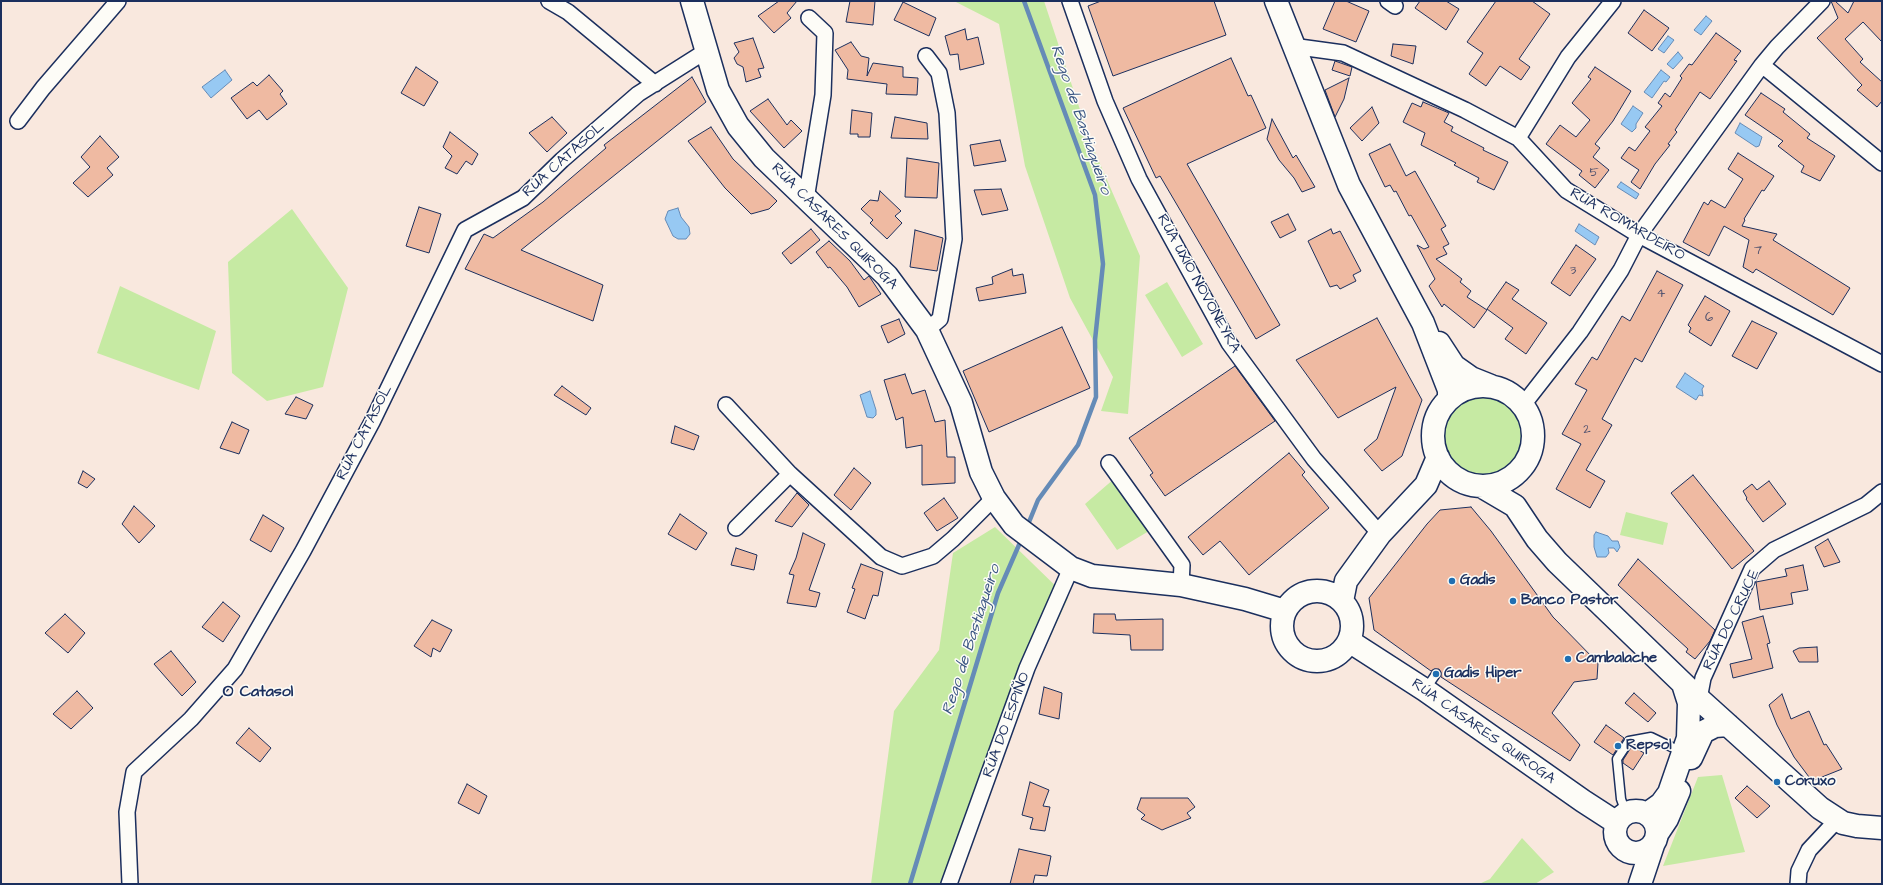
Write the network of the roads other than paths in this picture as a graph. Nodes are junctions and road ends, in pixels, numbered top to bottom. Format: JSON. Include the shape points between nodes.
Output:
{"nodes":[{"id":1,"x":118,"y":1,"type":"edge"},
{"id":2,"x":549,"y":1,"type":"edge"},
{"id":3,"x":692,"y":1,"type":"edge"},
{"id":4,"x":1070,"y":1,"type":"edge"},
{"id":5,"x":1276,"y":1,"type":"edge"},
{"id":6,"x":1613,"y":1,"type":"edge"},
{"id":7,"x":1822,"y":1,"type":"edge"},
{"id":8,"x":809,"y":18,"type":"dead end"},
{"id":9,"x":1292,"y":46,"type":"junction"},
{"id":10,"x":706,"y":51,"type":"junction"},
{"id":11,"x":926,"y":56,"type":"dead end"},
{"id":12,"x":1762,"y":65,"type":"junction"},
{"id":13,"x":654,"y":84,"type":"junction"},
{"id":14,"x":18,"y":121,"type":"dead end"},
{"id":15,"x":1518,"y":138,"type":"junction"},
{"id":16,"x":1882,"y":163,"type":"edge"},
{"id":17,"x":806,"y":199,"type":"junction"},
{"id":18,"x":1640,"y":235,"type":"junction"},
{"id":19,"x":1423,"y":323,"type":"junction"},
{"id":20,"x":927,"y":330,"type":"junction"},
{"id":21,"x":1882,"y":364,"type":"edge"},
{"id":22,"x":1492,"y":386,"type":"junction"},
{"id":23,"x":1449,"y":399,"type":"junction"},
{"id":24,"x":726,"y":405,"type":"dead end"},
{"id":25,"x":1523,"y":406,"type":"junction"},
{"id":26,"x":1438,"y":457,"type":"junction"},
{"id":27,"x":1109,"y":463,"type":"dead end"},
{"id":28,"x":1518,"y":472,"type":"junction"},
{"id":29,"x":790,"y":474,"type":"junction"},
{"id":30,"x":1459,"y":480,"type":"junction"},
{"id":31,"x":1426,"y":485,"type":"junction"},
{"id":32,"x":1481,"y":486,"type":"junction"},
{"id":33,"x":1882,"y":492,"type":"edge"},
{"id":34,"x":994,"y":498,"type":"junction"},
{"id":35,"x":736,"y":528,"type":"dead end"},
{"id":36,"x":1380,"y":534,"type":"junction"},
{"id":37,"x":1558,"y":562,"type":"junction"},
{"id":38,"x":1071,"y":568,"type":"junction"},
{"id":39,"x":1181,"y":585,"type":"junction"},
{"id":40,"x":1338,"y":591,"type":"junction"},
{"id":41,"x":1284,"y":611,"type":"junction"},
{"id":42,"x":1349,"y":641,"type":"junction"},
{"id":43,"x":1683,"y":684,"type":"junction"},
{"id":44,"x":1699,"y":699,"type":"junction"},
{"id":45,"x":1728,"y":725,"type":"junction"},
{"id":46,"x":1683,"y":753,"type":"junction"},
{"id":47,"x":1630,"y":817,"type":"junction"},
{"id":48,"x":1837,"y":820,"type":"junction"},
{"id":49,"x":1882,"y":828,"type":"edge"},
{"id":50,"x":1655,"y":839,"type":"junction"},
{"id":51,"x":1632,"y":853,"type":"junction"},
{"id":52,"x":1640,"y":882,"type":"edge"},
{"id":53,"x":130,"y":884,"type":"edge"},
{"id":54,"x":949,"y":884,"type":"edge"},
{"id":55,"x":1798,"y":884,"type":"edge"}],
"edges":[{"from":1,"to":14,"type":"street"},
{"from":2,"to":13,"type":"street","via":[[568,12]]},
{"from":3,"to":10,"type":"street","name":"RÚA CASARES QUIROGA"},
{"from":4,"to":36,"type":"street","name":"RÚA UXÍO NOVONEYRA","via":[[1105,101],[1139,179],[1229,343],[1314,459]]},
{"from":5,"to":9,"type":"street"},
{"from":6,"to":15,"type":"street","via":[[1568,57]]},
{"from":7,"to":12,"type":"street"},
{"from":8,"to":17,"type":"street","via":[[825,33],[823,95]]},
{"from":9,"to":15,"type":"street","name":"RÚA ROMARDEIRO","via":[[1343,53],[1465,110]]},
{"from":9,"to":19,"type":"street","via":[[1349,185]]},
{"from":10,"to":13,"type":"street","name":"RÚA CATASOL"},
{"from":10,"to":17,"type":"street","name":"RÚA CASARES QUIROGA","via":[[718,90],[738,126],[764,158]]},
{"from":11,"to":20,"type":"street","via":[[939,73],[947,113],[954,239],[940,319]]},
{"from":12,"to":16,"type":"street"},
{"from":12,"to":18,"type":"street"},
{"from":13,"to":53,"type":"street","name":"RÚA CATASOL","via":[[638,94],[562,160],[523,198],[465,230],[372,422],[303,551],[235,669],[191,719],[134,772],[127,812]]},
{"from":15,"to":18,"type":"street","name":"RÚA ROMARDEIRO","via":[[1566,190]]},
{"from":17,"to":20,"type":"street","name":"RÚA CASARES QUIROGA","via":[[887,276]]},
{"from":18,"to":21,"type":"street","name":"RÚA ROMARDEIRO"},
{"from":18,"to":25,"type":"street","via":[[1621,270],[1580,332]]},
{"from":19,"to":22,"type":"street","via":[[1454,366],[1471,378]]},
{"from":19,"to":23,"type":"street"},
{"from":20,"to":34,"type":"street","name":"RÚA CASARES QUIROGA","via":[[961,403],[981,472]]},
{"from":22,"to":23,"type":"street","via":[[1469,388]]},
{"from":22,"to":25,"type":"street","via":[[1510,394]]},
{"from":23,"to":26,"type":"street","via":[[1439,411],[1434,426],[1433,442]]},
{"from":24,"to":29,"type":"street"},
{"from":25,"to":28,"type":"street","via":[[1531,422],[1533,444],[1526,463]]},
{"from":26,"to":30,"type":"street","via":[[1446,470]]},
{"from":26,"to":31,"type":"street"},
{"from":27,"to":39,"type":"street","via":[[1182,565]]},
{"from":28,"to":32,"type":"street","via":[[1508,480],[1495,485]]},
{"from":28,"to":37,"type":"street","via":[[1519,484]]},
{"from":29,"to":34,"type":"street","via":[[881,557],[902,566],[932,556]]},
{"from":29,"to":35,"type":"street"},
{"from":30,"to":31,"type":"street"},
{"from":30,"to":32,"type":"street"},
{"from":31,"to":36,"type":"street"},
{"from":32,"to":37,"type":"street","via":[[1515,506],[1537,539]]},
{"from":33,"to":44,"type":"street","name":"RÚA DO CRUCE","via":[[1866,504],[1774,550],[1752,569],[1704,678]]},
{"from":34,"to":38,"type":"street","name":"RÚA CASARES QUIROGA","via":[[1014,525]]},
{"from":36,"to":40,"type":"street"},
{"from":37,"to":43,"type":"street"},
{"from":38,"to":39,"type":"street","name":"RÚA CASARES QUIROGA","via":[[1092,576]]},
{"from":38,"to":54,"type":"street","name":"RÚA DO ESPIÑO","via":[[1028,668]]},
{"from":39,"to":41,"type":"street","name":"RÚA CASARES QUIROGA"},
{"from":40,"to":41,"type":"street","via":[[1313,590],[1301,594],[1291,601]]},
{"from":40,"to":42,"type":"street","via":[[1352,620]]},
{"from":41,"to":42,"type":"street","via":[[1282,633],[1293,652],[1302,658],[1318,661],[1334,657]]},
{"from":42,"to":47,"type":"street","name":"RÚA CASARES QUIROGA","via":[[1430,682],[1583,802]]},
{"from":43,"to":44,"type":"street"},
{"from":43,"to":46,"type":"street","via":[[1689,703],[1690,722]]},
{"from":44,"to":45,"type":"street"},
{"from":45,"to":48,"type":"street","via":[[1820,808]]},
{"from":45,"to":50,"type":"street","via":[[1715,726],[1701,736],[1667,819]]},
{"from":46,"to":47,"type":"street","via":[[1669,793],[1661,804]]},
{"from":46,"to":47,"type":"lane","via":[[1651,737],[1630,741],[1617,759],[1621,799]]},
{"from":47,"to":50,"type":"street","via":[[1656,826]]},
{"from":47,"to":51,"type":"street","via":[[1615,831],[1619,845]]},
{"from":48,"to":49,"type":"street","via":[[1857,826]]},
{"from":48,"to":55,"type":"street","via":[[1809,850],[1799,871]]},
{"from":50,"to":51,"type":"street","via":[[1644,852]]},
{"from":50,"to":52,"type":"street"},
{"from":51,"to":52,"type":"street","via":[[1639,867]]}]}
